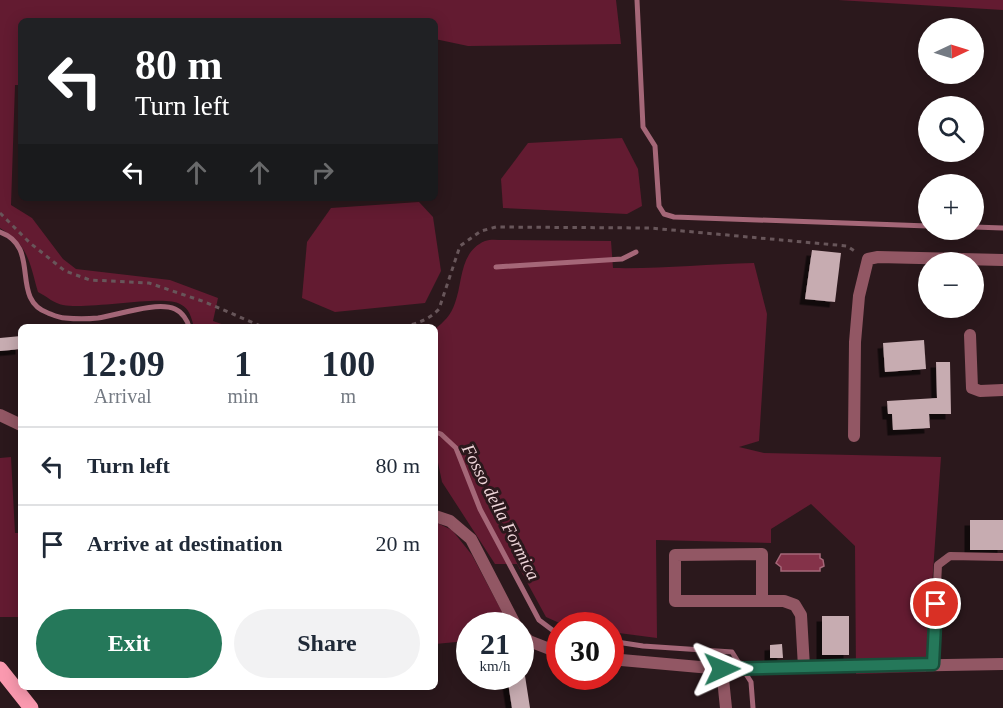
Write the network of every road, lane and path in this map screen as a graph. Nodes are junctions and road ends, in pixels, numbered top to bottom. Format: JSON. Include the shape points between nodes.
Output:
{"nodes":[{"id":1,"x":0,"y":213,"type":"edge"},
{"id":2,"x":868,"y":259,"type":"junction"},
{"id":3,"x":1003,"y":260,"type":"edge"},
{"id":4,"x":256,"y":324,"type":"edge"},
{"id":5,"x":413,"y":324,"type":"edge"},
{"id":6,"x":969,"y":335,"type":"dead end"},
{"id":7,"x":1003,"y":390,"type":"edge"},
{"id":8,"x":0,"y":415,"type":"edge"},
{"id":9,"x":18,"y":424,"type":"edge"},
{"id":10,"x":854,"y":436,"type":"dead end"},
{"id":11,"x":438,"y":517,"type":"edge"},
{"id":12,"x":1003,"y":557,"type":"edge"},
{"id":13,"x":762,"y":601,"type":"junction"},
{"id":14,"x":509,"y":612,"type":"edge"},
{"id":15,"x":624,"y":661,"type":"edge"},
{"id":16,"x":933,"y":664,"type":"junction"},
{"id":17,"x":1003,"y":664,"type":"edge"},
{"id":18,"x":804,"y":667,"type":"junction"},
{"id":19,"x":0,"y":669,"type":"edge"},
{"id":20,"x":722,"y":669,"type":"junction"},
{"id":21,"x":31,"y":708,"type":"edge"},
{"id":22,"x":726,"y":708,"type":"edge"}],
"edges":[{"from":1,"to":4,"type":"path","via":[[64,271],[90,280],[149,283]]},
{"from":2,"to":3,"type":"street"},
{"from":2,"to":5,"type":"path","via":[[847,246],[650,228],[496,227],[481,231],[460,246],[439,309],[433,316]]},
{"from":2,"to":10,"type":"street","via":[[859,296],[855,342]]},
{"from":6,"to":7,"type":"street","via":[[972,388]]},
{"from":8,"to":9,"type":"street"},
{"from":11,"to":14,"type":"street","via":[[450,521],[471,539]]},
{"from":12,"to":16,"type":"lane","via":[[950,556],[938,565]]},
{"from":13,"to":13,"type":"street","via":[[762,554],[675,555],[675,601]]},
{"from":13,"to":18,"type":"street","via":[[795,605],[801,615]]},
{"from":15,"to":20,"type":"street"},
{"from":16,"to":17,"type":"street"},
{"from":16,"to":18,"type":"street"},
{"from":18,"to":20,"type":"street"},
{"from":19,"to":21,"type":"main road"},
{"from":20,"to":22,"type":"street"}]}
